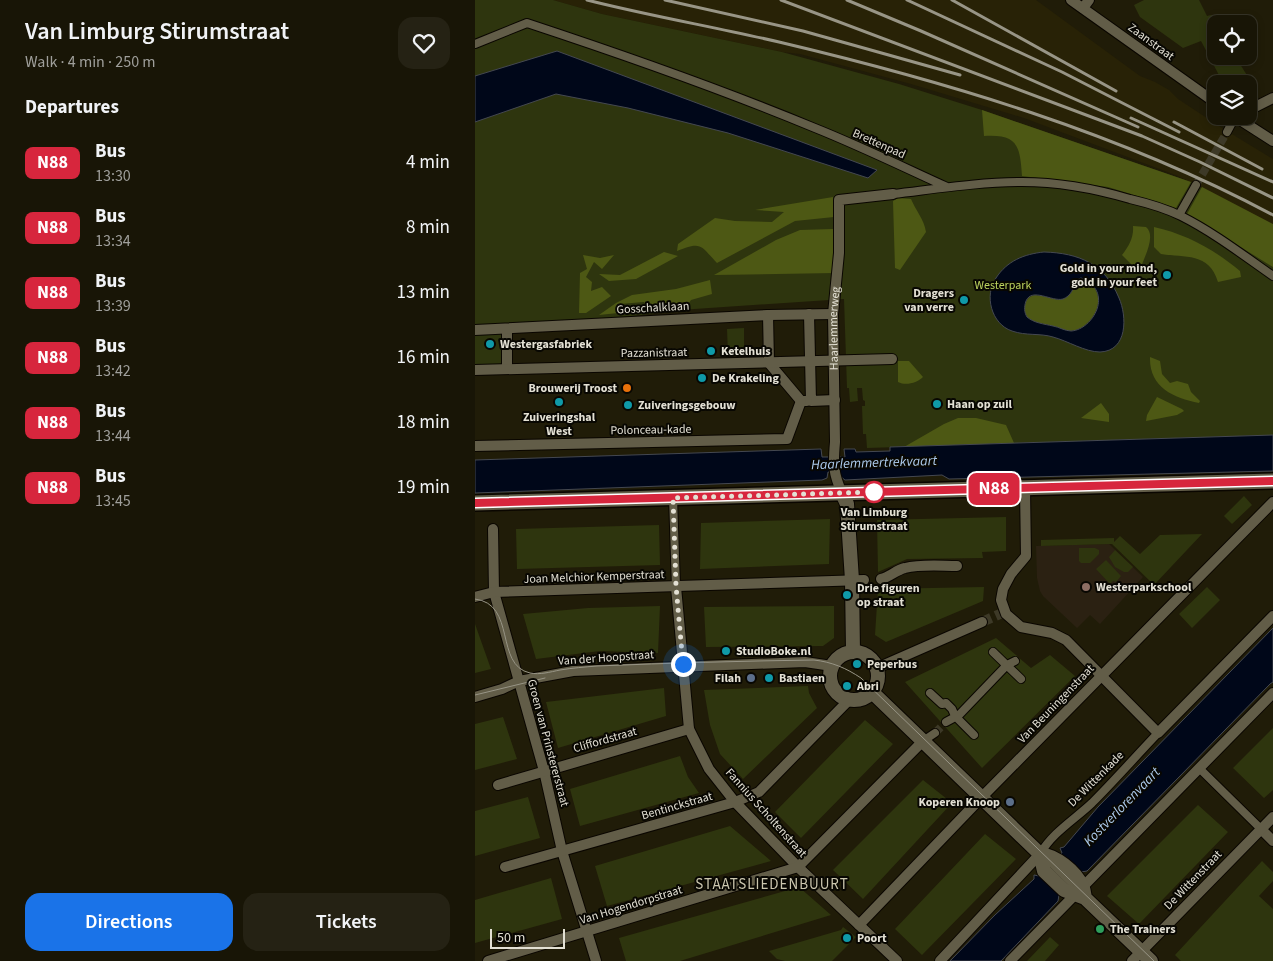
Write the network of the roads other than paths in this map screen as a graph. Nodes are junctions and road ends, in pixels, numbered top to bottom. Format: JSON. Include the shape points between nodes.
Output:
{"nodes":[{"id":1,"x":1071,"y":0,"type":"edge"},
{"id":2,"x":1086,"y":4,"type":"edge"},
{"id":3,"x":475,"y":44,"type":"edge"},
{"id":4,"x":1207,"y":97,"type":"edge"},
{"id":5,"x":1273,"y":98,"type":"edge"},
{"id":6,"x":1257,"y":106,"type":"edge"},
{"id":7,"x":1231,"y":125,"type":"edge"},
{"id":8,"x":1248,"y":125,"type":"edge"},
{"id":9,"x":1227,"y":132,"type":"tunnel mouth"},
{"id":10,"x":1273,"y":141,"type":"edge"},
{"id":11,"x":1196,"y":185,"type":"tunnel mouth"},
{"id":12,"x":947,"y":187,"type":"junction"},
{"id":13,"x":893,"y":194,"type":"joint"},
{"id":14,"x":1179,"y":215,"type":"junction"},
{"id":15,"x":1273,"y":276,"type":"edge"},
{"id":16,"x":809,"y":314,"type":"junction"},
{"id":17,"x":833,"y":314,"type":"junction"},
{"id":18,"x":768,"y":315,"type":"junction"},
{"id":19,"x":507,"y":328,"type":"junction"},
{"id":20,"x":475,"y":330,"type":"edge"},
{"id":21,"x":892,"y":359,"type":"dead end"},
{"id":22,"x":834,"y":360,"type":"junction"},
{"id":23,"x":810,"y":362,"type":"junction"},
{"id":24,"x":769,"y":363,"type":"junction"},
{"id":25,"x":507,"y":369,"type":"junction"},
{"id":26,"x":475,"y":370,"type":"edge"},
{"id":27,"x":835,"y":400,"type":"junction"},
{"id":28,"x":806,"y":401,"type":"junction"},
{"id":29,"x":475,"y":446,"type":"edge"},
{"id":30,"x":1269,"y":483,"type":"edge"},
{"id":31,"x":1025,"y":488,"type":"junction"},
{"id":32,"x":842,"y":493,"type":"junction"},
{"id":33,"x":673,"y":498,"type":"junction"},
{"id":34,"x":1273,"y":502,"type":"edge"},
{"id":35,"x":475,"y":503,"type":"edge"},
{"id":36,"x":493,"y":529,"type":"dead end"},
{"id":37,"x":957,"y":566,"type":"dead end"},
{"id":38,"x":881,"y":579,"type":"dead end"},
{"id":39,"x":858,"y":580,"type":"junction"},
{"id":40,"x":676,"y":586,"type":"junction"},
{"id":41,"x":494,"y":592,"type":"junction"},
{"id":42,"x":475,"y":597,"type":"edge"},
{"id":43,"x":1273,"y":616,"type":"edge"},
{"id":44,"x":983,"y":622,"type":"tunnel mouth"},
{"id":45,"x":853,"y":652,"type":"junction"},
{"id":46,"x":993,"y":652,"type":"dead end"},
{"id":47,"x":1015,"y":661,"type":"dead end"},
{"id":48,"x":1007,"y":665,"type":"junction"},
{"id":49,"x":683,"y":666,"type":"junction"},
{"id":50,"x":832,"y":666,"type":"junction"},
{"id":51,"x":877,"y":668,"type":"junction"},
{"id":52,"x":1101,"y":676,"type":"junction"},
{"id":53,"x":1021,"y":679,"type":"dead end"},
{"id":54,"x":519,"y":681,"type":"junction"},
{"id":55,"x":872,"y":692,"type":"junction"},
{"id":56,"x":930,"y":693,"type":"dead end"},
{"id":57,"x":1273,"y":693,"type":"edge"},
{"id":58,"x":475,"y":696,"type":"edge"},
{"id":59,"x":849,"y":700,"type":"junction"},
{"id":60,"x":955,"y":716,"type":"junction"},
{"id":61,"x":946,"y":722,"type":"tunnel mouth"},
{"id":62,"x":689,"y":729,"type":"junction"},
{"id":63,"x":935,"y":733,"type":"tunnel mouth"},
{"id":64,"x":1158,"y":733,"type":"junction"},
{"id":65,"x":974,"y":735,"type":"dead end"},
{"id":66,"x":923,"y":741,"type":"junction"},
{"id":67,"x":1199,"y":768,"type":"junction"},
{"id":68,"x":544,"y":771,"type":"junction"},
{"id":69,"x":498,"y":785,"type":"dead end"},
{"id":70,"x":981,"y":798,"type":"junction"},
{"id":71,"x":735,"y":802,"type":"junction"},
{"id":72,"x":1273,"y":817,"type":"edge"},
{"id":73,"x":1261,"y":829,"type":"junction"},
{"id":74,"x":1273,"y":840,"type":"edge"},
{"id":75,"x":562,"y":852,"type":"junction"},
{"id":76,"x":1040,"y":854,"type":"junction"},
{"id":77,"x":505,"y":867,"type":"dead end"},
{"id":78,"x":798,"y":868,"type":"junction"},
{"id":79,"x":1076,"y":889,"type":"junction"},
{"id":80,"x":859,"y":925,"type":"junction"},
{"id":81,"x":586,"y":932,"type":"junction"},
{"id":82,"x":1141,"y":958,"type":"edge"},
{"id":83,"x":488,"y":961,"type":"edge"},
{"id":84,"x":595,"y":961,"type":"edge"},
{"id":85,"x":897,"y":961,"type":"edge"},
{"id":86,"x":940,"y":961,"type":"edge"},
{"id":87,"x":1011,"y":961,"type":"edge"}],
"edges":[{"from":1,"to":2,"type":"street","name":"Zaanstraat"},
{"from":2,"to":4,"type":"street","name":"Zaanstraat"},
{"from":3,"to":12,"type":"street","name":"Brettenpad","via":[[527,23],[784,115]]},
{"from":5,"to":6,"type":"street"},
{"from":7,"to":9,"type":"street"},
{"from":8,"to":10,"type":"street"},
{"from":11,"to":14,"type":"street"},
{"from":12,"to":13,"type":"street"},
{"from":12,"to":14,"type":"street","name":"Brettenpad","via":[[1045,183],[1120,196]]},
{"from":13,"to":17,"type":"street","name":"Haarlemmerweg","via":[[839,200],[839,253]]},
{"from":14,"to":15,"type":"street","name":"Brettenpad","via":[[1217,236]]},
{"from":16,"to":17,"type":"street","name":"Gosschalklaan"},
{"from":16,"to":18,"type":"street","name":"Gosschalklaan"},
{"from":16,"to":23,"type":"street"},
{"from":17,"to":22,"type":"street","name":"Haarlemmerweg"},
{"from":18,"to":19,"type":"street","name":"Gosschalklaan"},
{"from":18,"to":24,"type":"street"},
{"from":19,"to":20,"type":"street","name":"Gosschalklaan"},
{"from":19,"to":25,"type":"street"},
{"from":21,"to":22,"type":"street","name":"Pazzanistraat"},
{"from":22,"to":23,"type":"street","name":"Pazzanistraat"},
{"from":22,"to":27,"type":"street","name":"Haarlemmerweg"},
{"from":23,"to":24,"type":"street","name":"Pazzanistraat"},
{"from":23,"to":28,"type":"street"},
{"from":24,"to":25,"type":"street","name":"Pazzanistraat"},
{"from":24,"to":28,"type":"street"},
{"from":25,"to":26,"type":"street","name":"Pazzanistraat"},
{"from":27,"to":28,"type":"street"},
{"from":27,"to":32,"type":"street","name":"Haarlemmerweg","via":[[834,474]]},
{"from":28,"to":29,"type":"street","name":"Polonceau-kade","via":[[787,439]]},
{"from":30,"to":31,"type":"main road"},
{"from":31,"to":32,"type":"main road"},
{"from":31,"to":52,"type":"street","via":[[1026,556],[1003,588],[1003,614],[1021,626],[1052,633],[1066,640]]},
{"from":32,"to":33,"type":"main road"},
{"from":32,"to":39,"type":"street","via":[[847,504]]},
{"from":33,"to":35,"type":"main road"},
{"from":33,"to":40,"type":"street","name":"Fannius Scholtenstraat"},
{"from":34,"to":52,"type":"street","name":"Van Beuningenstraat"},
{"from":36,"to":41,"type":"street","name":"Groen van Prinstererstraat"},
{"from":37,"to":38,"type":"street","via":[[908,567]]},
{"from":39,"to":40,"type":"street","name":"Joan Melchior Kemperstraat"},
{"from":39,"to":45,"type":"street"},
{"from":40,"to":41,"type":"street","name":"Joan Melchior Kemperstraat"},
{"from":40,"to":49,"type":"street","name":"Fannius Scholtenstraat"},
{"from":41,"to":42,"type":"street","name":"Joan Melchior Kemperstraat"},
{"from":41,"to":54,"type":"street","name":"Groen van Prinstererstraat"},
{"from":43,"to":64,"type":"street","name":"De Wittenkade"},
{"from":44,"to":51,"type":"street"},
{"from":45,"to":50,"type":"street","via":[[840,656]]},
{"from":45,"to":51,"type":"street","via":[[868,656]]},
{"from":46,"to":48,"type":"street"},
{"from":47,"to":48,"type":"street"},
{"from":48,"to":53,"type":"street"},
{"from":48,"to":60,"type":"street"},
{"from":49,"to":50,"type":"street","name":"Van der Hoopstraat","via":[[805,662]]},
{"from":49,"to":54,"type":"street","name":"Van der Hoopstraat","via":[[573,671]]},
{"from":49,"to":62,"type":"street","name":"Fannius Scholtenstraat"},
{"from":50,"to":59,"type":"street","via":[[831,683],[841,697]]},
{"from":51,"to":55,"type":"street","via":[[878,680]]},
{"from":52,"to":64,"type":"street"},
{"from":52,"to":70,"type":"street","name":"Van Beuningenstraat"},
{"from":54,"to":58,"type":"street","name":"Van der Hoopstraat"},
{"from":54,"to":68,"type":"street","name":"Groen van Prinstererstraat"},
{"from":55,"to":59,"type":"street","via":[[862,699]]},
{"from":55,"to":66,"type":"street"},
{"from":56,"to":60,"type":"street","via":[[942,704],[946,703]]},
{"from":57,"to":67,"type":"street"},
{"from":59,"to":71,"type":"street","name":"Bentinckstraat","via":[[759,792]]},
{"from":60,"to":61,"type":"street"},
{"from":60,"to":65,"type":"street"},
{"from":62,"to":68,"type":"street","name":"Cliffordstraat"},
{"from":62,"to":71,"type":"street","name":"Fannius Scholtenstraat","via":[[709,769]]},
{"from":63,"to":66,"type":"street","name":"Van Hogendorpstraat"},
{"from":64,"to":76,"type":"street","name":"De Wittenkade","via":[[1091,804],[1058,831]]},
{"from":66,"to":70,"type":"street"},
{"from":66,"to":78,"type":"street","name":"Van Hogendorpstraat"},
{"from":67,"to":73,"type":"street"},
{"from":67,"to":79,"type":"street"},
{"from":68,"to":69,"type":"street","name":"Cliffordstraat"},
{"from":68,"to":75,"type":"street","name":"Groen van Prinstererstraat"},
{"from":70,"to":76,"type":"street"},
{"from":70,"to":80,"type":"street","name":"Van Beuningenstraat"},
{"from":71,"to":75,"type":"street","name":"Bentinckstraat"},
{"from":71,"to":78,"type":"street","name":"Fannius Scholtenstraat"},
{"from":72,"to":73,"type":"street","name":"De Wittenstraat"},
{"from":73,"to":74,"type":"street"},
{"from":73,"to":82,"type":"street","name":"De Wittenstraat"},
{"from":75,"to":77,"type":"street","name":"Bentinckstraat"},
{"from":75,"to":81,"type":"street","name":"Groen van Prinstererstraat"},
{"from":76,"to":79,"type":"street","via":[[1047,855],[1050,865]]},
{"from":76,"to":86,"type":"street","name":"De Wittenkade"},
{"from":78,"to":80,"type":"street","name":"Fannius Scholtenstraat"},
{"from":78,"to":81,"type":"street","name":"Van Hogendorpstraat"},
{"from":79,"to":82,"type":"street"},
{"from":79,"to":87,"type":"street"},
{"from":80,"to":85,"type":"street","name":"Fannius Scholtenstraat"},
{"from":81,"to":83,"type":"street","name":"Van Hogendorpstraat"},
{"from":81,"to":84,"type":"street","name":"Groen van Prinstererstraat"}]}
